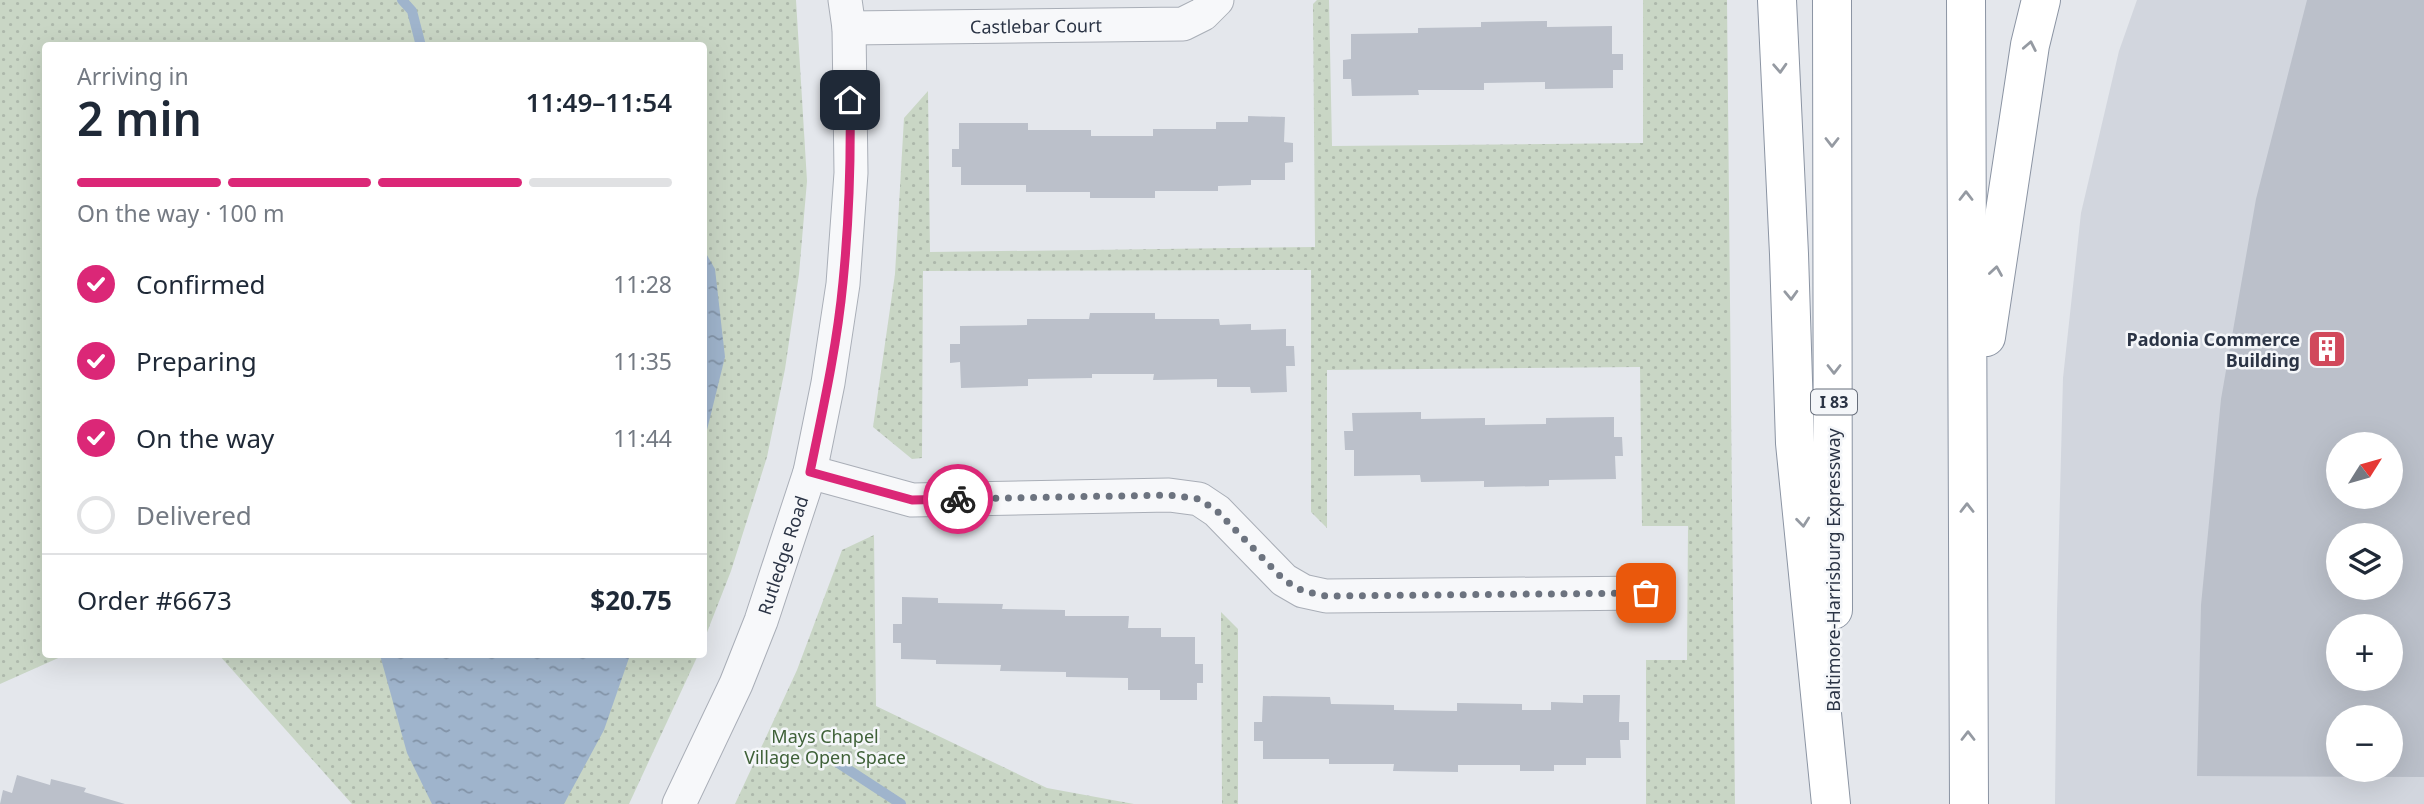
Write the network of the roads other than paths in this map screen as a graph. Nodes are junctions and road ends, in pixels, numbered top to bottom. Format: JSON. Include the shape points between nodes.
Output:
{"nodes":[{"id":1,"x":1217,"y":0,"type":"edge"},
{"id":2,"x":1777,"y":0,"type":"edge"},
{"id":3,"x":1832,"y":0,"type":"edge"},
{"id":4,"x":1966,"y":0,"type":"edge"},
{"id":5,"x":2040,"y":0,"type":"edge"},
{"id":6,"x":847,"y":14,"type":"edge"},
{"id":7,"x":1967,"y":460,"type":"junction"},
{"id":8,"x":810,"y":472,"type":"junction"},
{"id":9,"x":1646,"y":593,"type":"dead end"},
{"id":10,"x":679,"y":804,"type":"edge"},
{"id":11,"x":1832,"y":804,"type":"edge"},
{"id":12,"x":1969,"y":804,"type":"edge"}],
"edges":[{"from":1,"to":6,"type":"street","name":"Castlebar Court","via":[[1183,24]]},
{"from":2,"to":11,"type":"highway","one_way":true,"via":[[1795,443]]},
{"from":3,"to":11,"type":"highway","name":"Baltimore-Harrisburg Expressway","number":"I 83","one_way":true},
{"from":7,"to":4,"type":"highway","one_way":true},
{"from":7,"to":5,"type":"highway","one_way":true},
{"from":6,"to":8,"type":"street","name":"Rutledge Road","via":[[851,173],[843,284]]},
{"from":12,"to":7,"type":"highway","one_way":true},
{"from":8,"to":9,"type":"street","via":[[912,500],[1169,495],[1199,499],[1217,511],[1284,580],[1303,591],[1326,596]]},
{"from":8,"to":10,"type":"street","name":"Rutledge Road","via":[[761,621]]}]}
